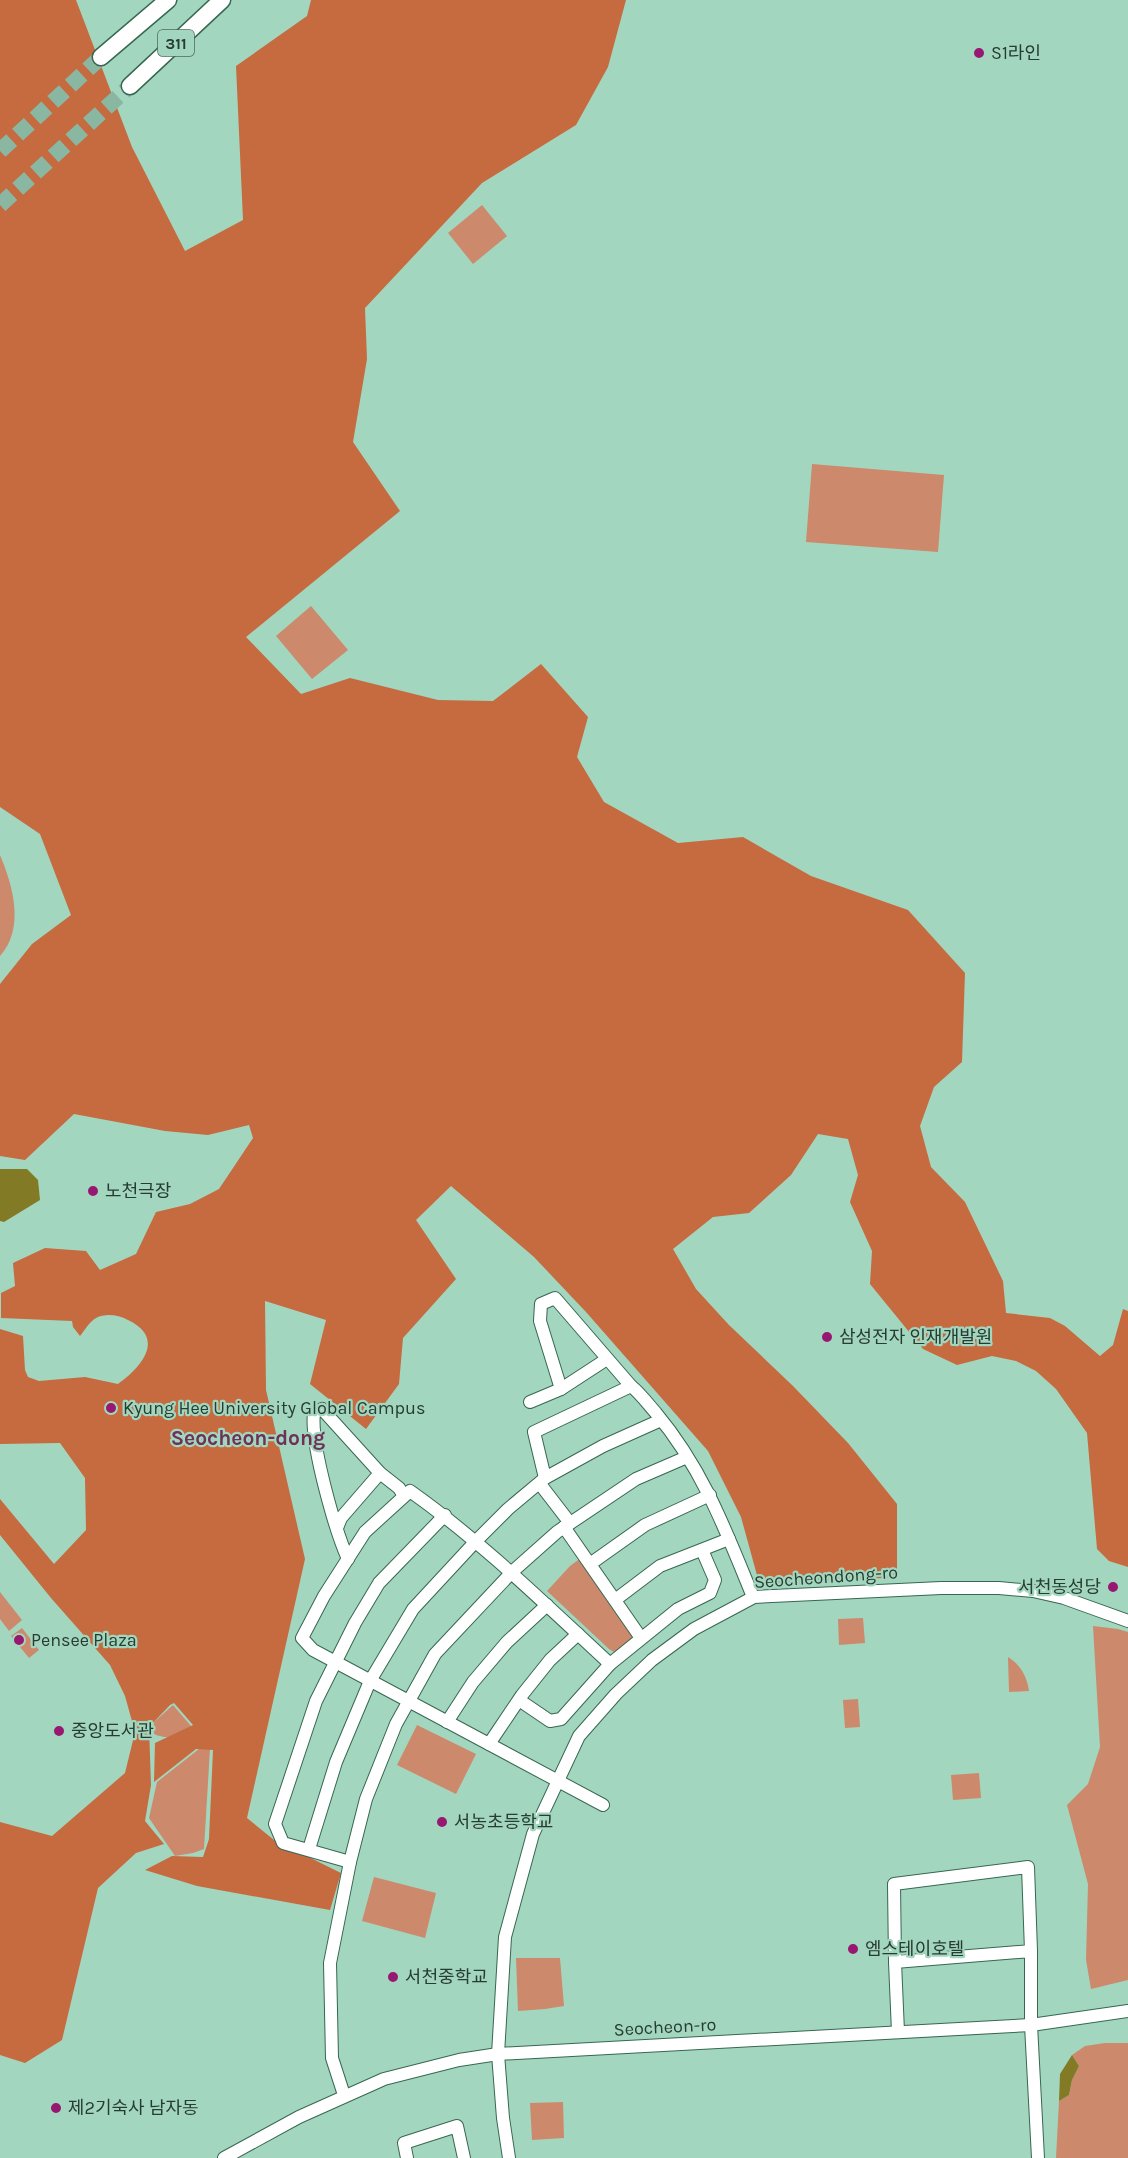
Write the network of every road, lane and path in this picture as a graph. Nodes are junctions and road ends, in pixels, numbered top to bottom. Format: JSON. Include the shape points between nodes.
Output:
{"nodes":[{"id":1,"x":168,"y":0,"type":"edge"},
{"id":2,"x":222,"y":0,"type":"edge"},
{"id":3,"x":101,"y":57,"type":"tunnel mouth"},
{"id":4,"x":130,"y":86,"type":"tunnel mouth"},
{"id":5,"x":607,"y":1359,"type":"junction"},
{"id":6,"x":631,"y":1386,"type":"junction"},
{"id":7,"x":561,"y":1389,"type":"junction"},
{"id":8,"x":530,"y":1402,"type":"dead end"},
{"id":9,"x":661,"y":1420,"type":"junction"},
{"id":10,"x":687,"y":1457,"type":"junction"},
{"id":11,"x":380,"y":1473,"type":"junction"},
{"id":12,"x":543,"y":1481,"type":"junction"},
{"id":13,"x":710,"y":1495,"type":"junction"},
{"id":14,"x":404,"y":1496,"type":"junction"},
{"id":15,"x":445,"y":1515,"type":"junction"},
{"id":16,"x":567,"y":1525,"type":"junction"},
{"id":17,"x":337,"y":1528,"type":"junction"},
{"id":18,"x":729,"y":1539,"type":"junction"},
{"id":19,"x":476,"y":1541,"type":"junction"},
{"id":20,"x":702,"y":1550,"type":"junction"},
{"id":21,"x":348,"y":1558,"type":"junction"},
{"id":22,"x":590,"y":1564,"type":"junction"},
{"id":23,"x":512,"y":1572,"type":"junction"},
{"id":24,"x":753,"y":1598,"type":"junction"},
{"id":25,"x":615,"y":1600,"type":"junction"},
{"id":26,"x":547,"y":1605,"type":"junction"},
{"id":27,"x":1128,"y":1621,"type":"edge"},
{"id":28,"x":578,"y":1634,"type":"junction"},
{"id":29,"x":641,"y":1638,"type":"junction"},
{"id":30,"x":335,"y":1662,"type":"junction"},
{"id":31,"x":610,"y":1664,"type":"junction"},
{"id":32,"x":370,"y":1682,"type":"junction"},
{"id":33,"x":519,"y":1700,"type":"junction"},
{"id":34,"x":409,"y":1701,"type":"junction"},
{"id":35,"x":447,"y":1722,"type":"junction"},
{"id":36,"x":489,"y":1744,"type":"junction"},
{"id":37,"x":557,"y":1780,"type":"junction"},
{"id":38,"x":603,"y":1805,"type":"dead end"},
{"id":39,"x":309,"y":1849,"type":"junction"},
{"id":40,"x":350,"y":1862,"type":"junction"},
{"id":41,"x":1031,"y":1951,"type":"junction"},
{"id":42,"x":895,"y":1962,"type":"junction"},
{"id":43,"x":1128,"y":2011,"type":"edge"},
{"id":44,"x":1031,"y":2025,"type":"junction"},
{"id":45,"x":898,"y":2032,"type":"junction"},
{"id":46,"x":498,"y":2054,"type":"junction"},
{"id":47,"x":344,"y":2095,"type":"junction"},
{"id":48,"x":230,"y":2156,"type":"edge"},
{"id":49,"x":407,"y":2158,"type":"edge"},
{"id":50,"x":464,"y":2158,"type":"edge"},
{"id":51,"x":509,"y":2158,"type":"edge"},
{"id":52,"x":1038,"y":2158,"type":"edge"}],
"edges":[{"from":1,"to":3,"type":"highway","number":"311"},
{"from":2,"to":4,"type":"highway","number":"311"},
{"from":5,"to":6,"type":"street"},
{"from":5,"to":7,"type":"street"},
{"from":5,"to":7,"type":"street","via":[[555,1298],[541,1304],[540,1321]]},
{"from":6,"to":9,"type":"street"},
{"from":6,"to":12,"type":"street","via":[[534,1432]]},
{"from":7,"to":8,"type":"street"},
{"from":9,"to":10,"type":"street"},
{"from":9,"to":12,"type":"street","via":[[603,1446]]},
{"from":10,"to":13,"type":"street"},
{"from":10,"to":16,"type":"street","via":[[636,1479]]},
{"from":11,"to":14,"type":"street"},
{"from":11,"to":17,"type":"street","via":[[341,1518]]},
{"from":11,"to":17,"type":"street","via":[[322,1409],[314,1413],[317,1447]]},
{"from":12,"to":16,"type":"street"},
{"from":12,"to":19,"type":"street"},
{"from":13,"to":18,"type":"street"},
{"from":13,"to":22,"type":"street","via":[[645,1525]]},
{"from":14,"to":15,"type":"street","via":[[410,1491]]},
{"from":14,"to":21,"type":"street","via":[[365,1532]]},
{"from":15,"to":19,"type":"street"},
{"from":15,"to":30,"type":"street","via":[[379,1583]]},
{"from":16,"to":22,"type":"street"},
{"from":16,"to":23,"type":"street"},
{"from":17,"to":21,"type":"street"},
{"from":18,"to":20,"type":"street"},
{"from":18,"to":24,"type":"street"},
{"from":19,"to":23,"type":"street"},
{"from":19,"to":32,"type":"street","via":[[412,1609]]},
{"from":20,"to":25,"type":"street","via":[[660,1566]]},
{"from":20,"to":29,"type":"street","via":[[715,1580],[710,1593],[678,1609]]},
{"from":21,"to":30,"type":"street","via":[[303,1638],[313,1650]]},
{"from":22,"to":25,"type":"street"},
{"from":23,"to":26,"type":"street"},
{"from":23,"to":34,"type":"street","via":[[435,1654]]},
{"from":24,"to":27,"type":"street","name":"Seocheondong-ro","via":[[999,1588],[1064,1598]]},
{"from":24,"to":37,"type":"street","name":"Seocheondong-ro","via":[[694,1629],[638,1673],[579,1736]]},
{"from":25,"to":29,"type":"street"},
{"from":26,"to":28,"type":"street"},
{"from":26,"to":35,"type":"street","via":[[507,1642],[473,1682]]},
{"from":28,"to":31,"type":"street"},
{"from":28,"to":33,"type":"street","via":[[550,1660]]},
{"from":29,"to":31,"type":"street"},
{"from":30,"to":32,"type":"street"},
{"from":30,"to":39,"type":"street","via":[[316,1701],[274,1824],[283,1843]]},
{"from":31,"to":33,"type":"street","via":[[561,1719],[550,1721]]},
{"from":32,"to":34,"type":"street"},
{"from":32,"to":39,"type":"street","via":[[336,1762]]},
{"from":33,"to":36,"type":"street"},
{"from":34,"to":35,"type":"street"},
{"from":34,"to":40,"type":"street","via":[[366,1799]]},
{"from":35,"to":36,"type":"street"},
{"from":36,"to":37,"type":"street"},
{"from":37,"to":38,"type":"street"},
{"from":37,"to":46,"type":"street","name":"Seocheondong-ro","via":[[533,1834],[505,1937]]},
{"from":39,"to":40,"type":"street"},
{"from":40,"to":47,"type":"street","via":[[330,1963],[332,2058]]},
{"from":41,"to":42,"type":"street"},
{"from":41,"to":42,"type":"street","via":[[1028,1867],[894,1884]]},
{"from":41,"to":44,"type":"street"},
{"from":42,"to":45,"type":"street"},
{"from":43,"to":44,"type":"street","name":"Seocheon-ro"},
{"from":44,"to":45,"type":"street","name":"Seocheon-ro"},
{"from":44,"to":52,"type":"street"},
{"from":45,"to":46,"type":"street","name":"Seocheon-ro"},
{"from":46,"to":47,"type":"street","name":"Seocheon-ro","via":[[384,2079]]},
{"from":46,"to":51,"type":"street","name":"Seocheondong-ro"},
{"from":47,"to":48,"type":"street","name":"Seocheon-ro"},
{"from":49,"to":50,"type":"street","via":[[404,2143],[457,2126]]}]}
